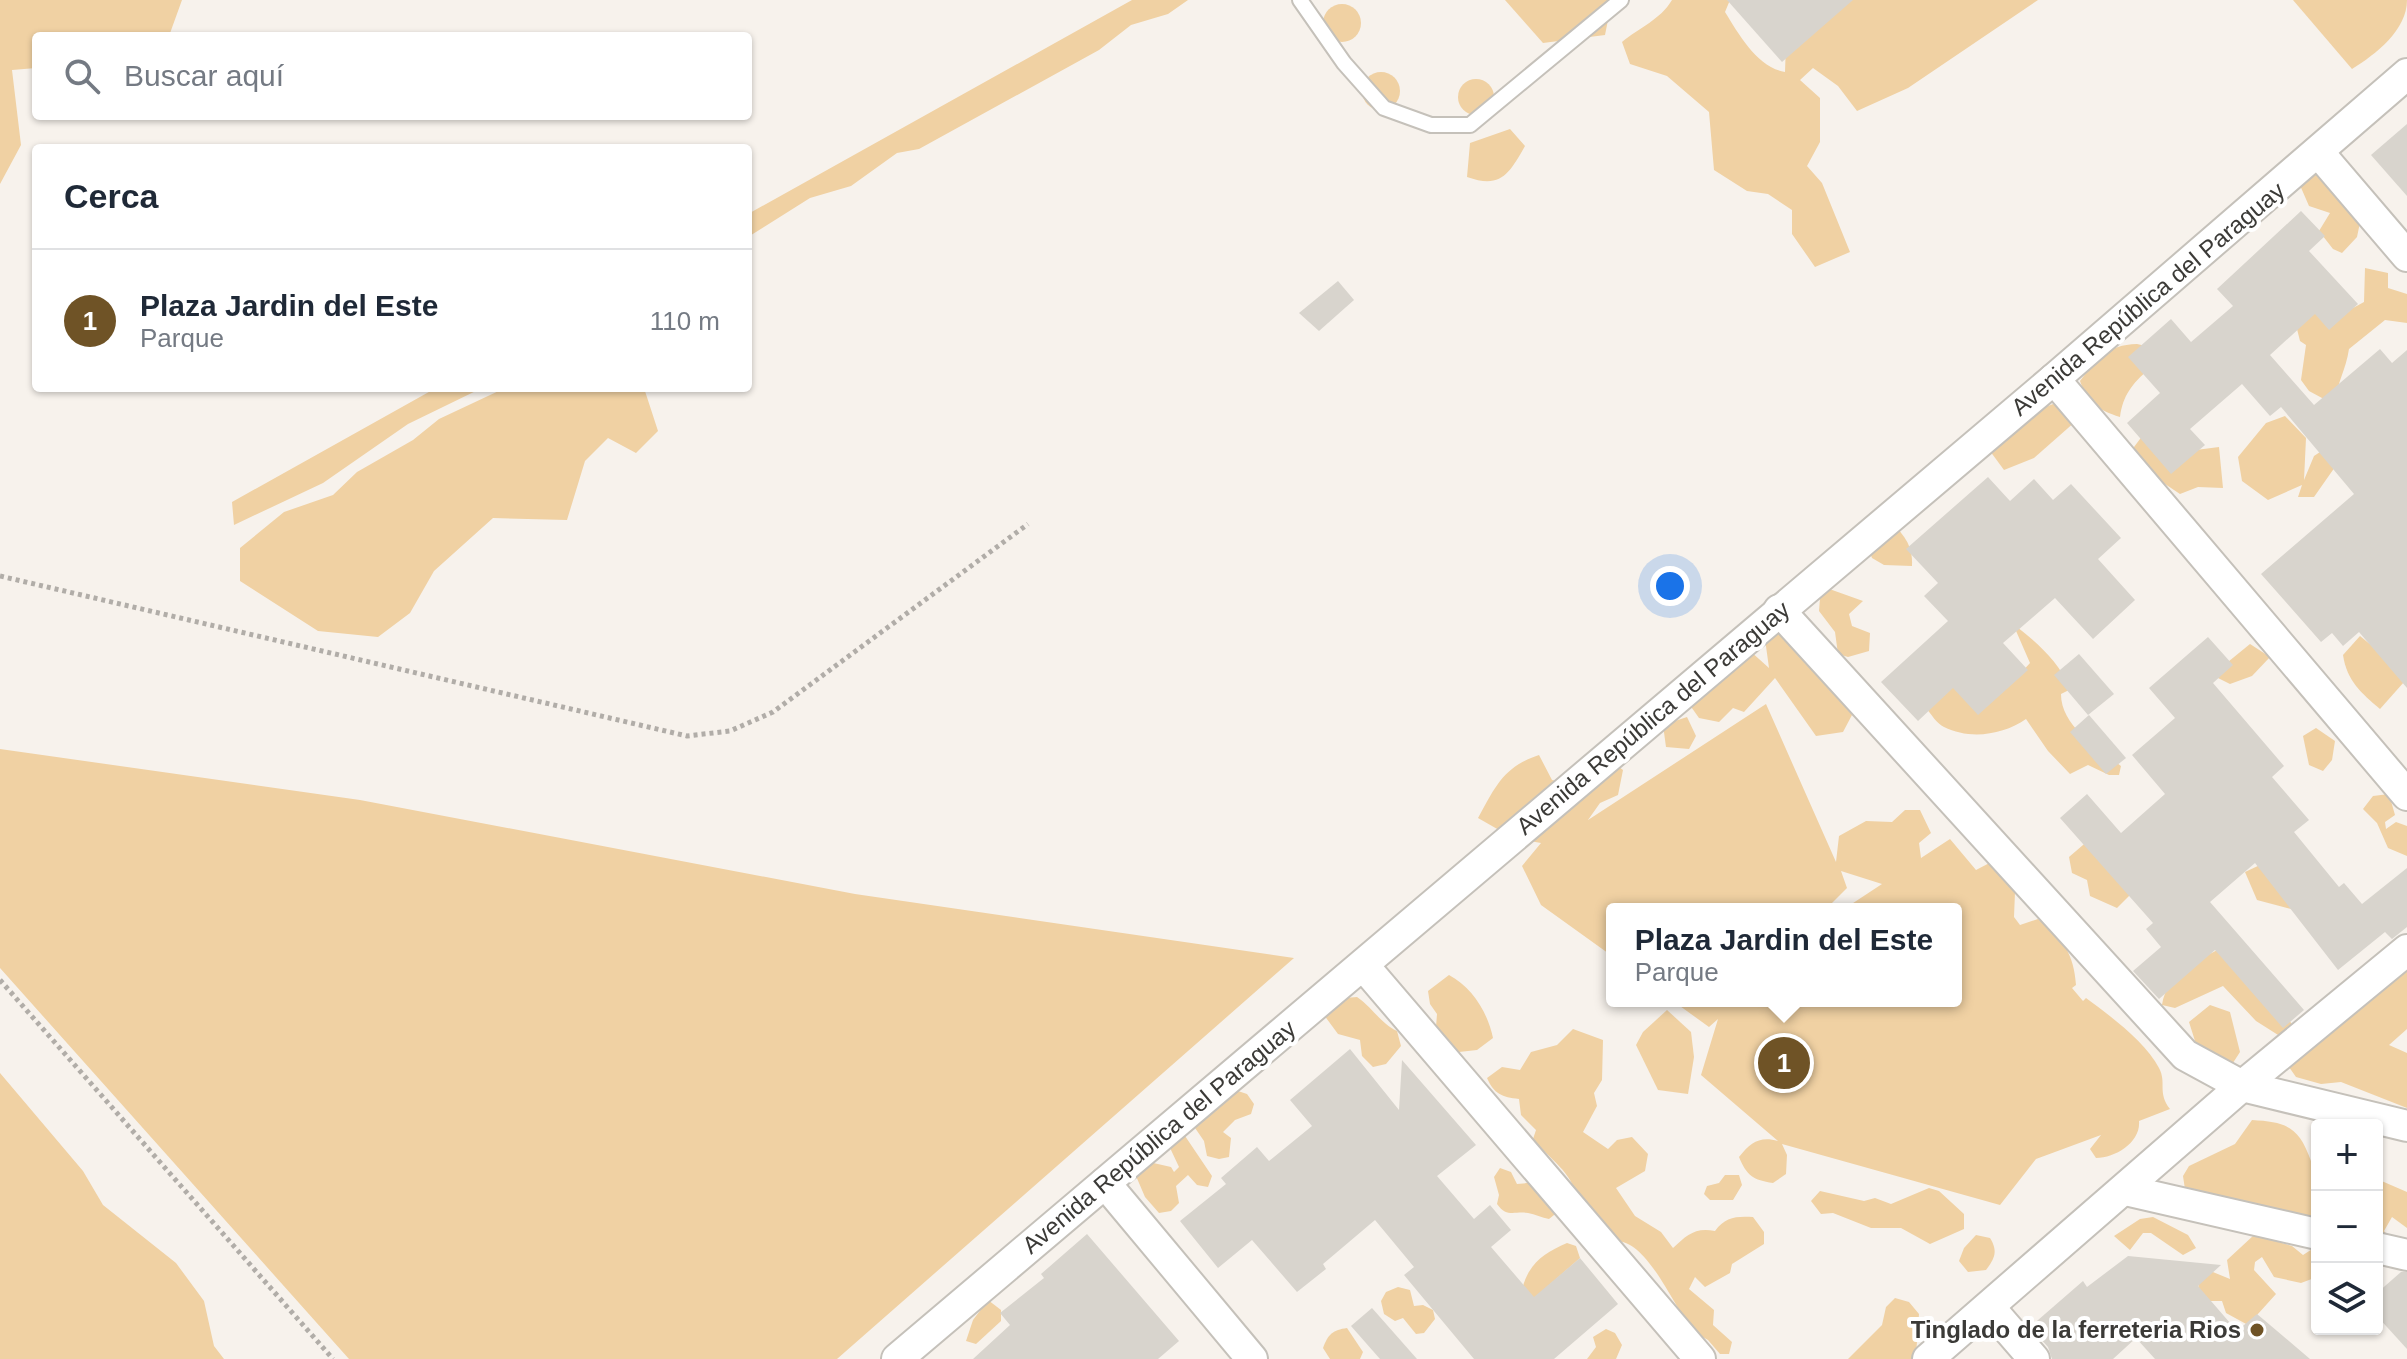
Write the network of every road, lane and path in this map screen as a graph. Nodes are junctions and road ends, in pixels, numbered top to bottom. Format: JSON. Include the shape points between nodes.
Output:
{"nodes":[{"id":1,"x":1300,"y":0,"type":"edge"},
{"id":2,"x":1621,"y":0,"type":"edge"},
{"id":3,"x":2407,"y":74,"type":"edge"},
{"id":4,"x":2319,"y":153,"type":"junction"},
{"id":5,"x":2407,"y":256,"type":"edge"},
{"id":6,"x":2054,"y":379,"type":"junction"},
{"id":7,"x":1028,"y":524,"type":"dead end"},
{"id":8,"x":0,"y":576,"type":"edge"},
{"id":9,"x":1779,"y":610,"type":"junction"},
{"id":10,"x":2407,"y":795,"type":"edge"},
{"id":11,"x":2407,"y":950,"type":"edge"},
{"id":12,"x":1363,"y":965,"type":"junction"},
{"id":13,"x":0,"y":980,"type":"edge"},
{"id":14,"x":2242,"y":1086,"type":"junction"},
{"id":15,"x":2407,"y":1126,"type":"edge"},
{"id":16,"x":1105,"y":1183,"type":"junction"},
{"id":17,"x":2125,"y":1190,"type":"junction"},
{"id":18,"x":2311,"y":1233,"type":"edge"},
{"id":19,"x":2383,"y":1249,"type":"edge"},
{"id":20,"x":2407,"y":1255,"type":"edge"},
{"id":21,"x":1989,"y":1307,"type":"junction"},
{"id":22,"x":333,"y":1359,"type":"edge"},
{"id":23,"x":897,"y":1359,"type":"edge"},
{"id":24,"x":1252,"y":1359,"type":"edge"},
{"id":25,"x":1700,"y":1359,"type":"edge"},
{"id":26,"x":1928,"y":1359,"type":"edge"},
{"id":27,"x":2034,"y":1359,"type":"edge"}],
"edges":[{"from":1,"to":2,"type":"lane","via":[[1384,108],[1431,125],[1470,125]]},
{"from":3,"to":4,"type":"street","name":"Avenida República del Paraguay"},
{"from":4,"to":5,"type":"street"},
{"from":4,"to":6,"type":"street","name":"Avenida República del Paraguay"},
{"from":6,"to":9,"type":"street","name":"Avenida República del Paraguay"},
{"from":6,"to":10,"type":"street"},
{"from":7,"to":8,"type":"path","via":[[773,712],[730,731],[687,736]]},
{"from":9,"to":12,"type":"street","name":"Avenida República del Paraguay"},
{"from":9,"to":14,"type":"street","via":[[2185,1055]]},
{"from":11,"to":14,"type":"street"},
{"from":12,"to":16,"type":"street","name":"Avenida República del Paraguay"},
{"from":12,"to":25,"type":"street"},
{"from":13,"to":22,"type":"path"},
{"from":14,"to":15,"type":"street"},
{"from":14,"to":17,"type":"street"},
{"from":16,"to":23,"type":"street","name":"Avenida República del Paraguay"},
{"from":16,"to":24,"type":"street"},
{"from":17,"to":18,"type":"street"},
{"from":17,"to":21,"type":"street"},
{"from":19,"to":20,"type":"street"},
{"from":21,"to":26,"type":"street"},
{"from":21,"to":27,"type":"street"}]}
